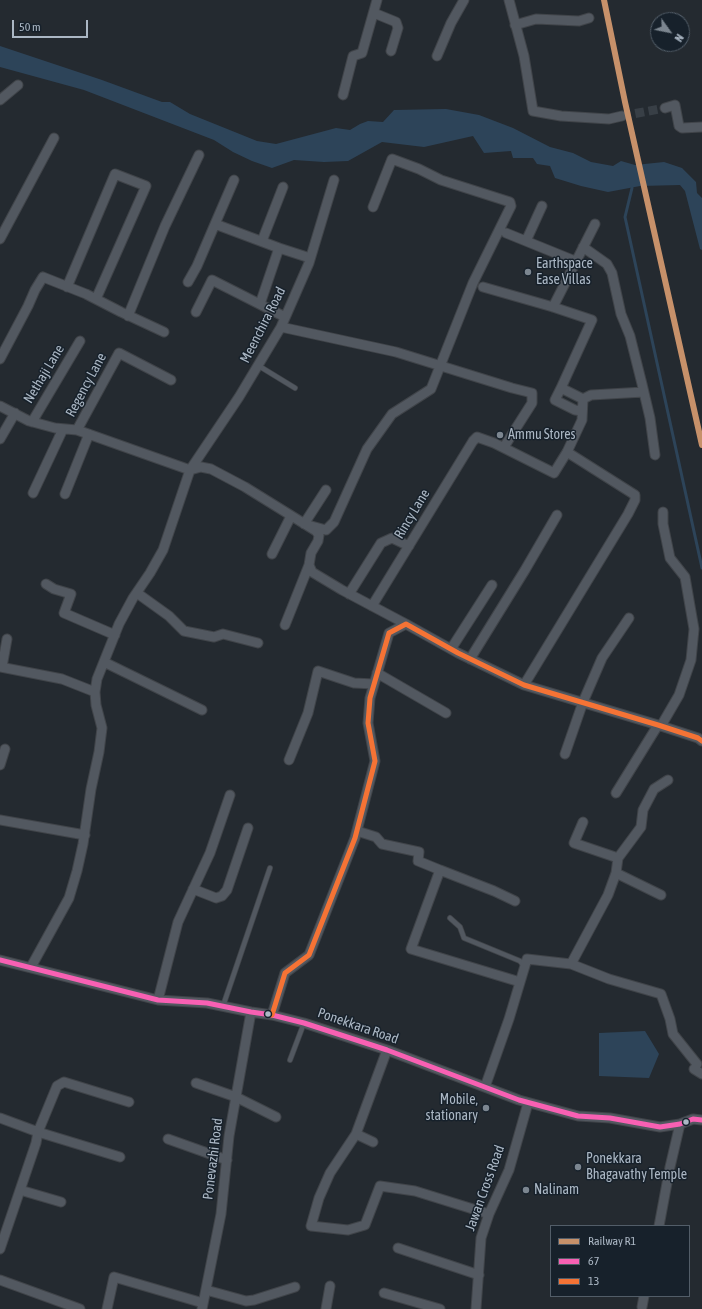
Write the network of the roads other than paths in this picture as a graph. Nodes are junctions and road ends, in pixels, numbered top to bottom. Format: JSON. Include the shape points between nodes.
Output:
{"nodes":[{"id":1,"x":377,"y":0,"type":"edge"},
{"id":2,"x":464,"y":0,"type":"edge"},
{"id":3,"x":509,"y":0,"type":"edge"},
{"id":4,"x":374,"y":13,"type":"junction"},
{"id":5,"x":589,"y":18,"type":"dead end"},
{"id":6,"x":515,"y":26,"type":"junction"},
{"id":7,"x":391,"y":51,"type":"dead end"},
{"id":8,"x":437,"y":56,"type":"dead end"},
{"id":9,"x":18,"y":85,"type":"dead end"},
{"id":10,"x":343,"y":95,"type":"dead end"},
{"id":11,"x":0,"y":100,"type":"edge"},
{"id":12,"x":665,"y":108,"type":"tunnel mouth"},
{"id":13,"x":622,"y":116,"type":"tunnel mouth"},
{"id":14,"x":702,"y":127,"type":"edge"},
{"id":15,"x":54,"y":138,"type":"dead end"},
{"id":16,"x":199,"y":155,"type":"dead end"},
{"id":17,"x":234,"y":180,"type":"dead end"},
{"id":18,"x":334,"y":180,"type":"dead end"},
{"id":19,"x":282,"y":188,"type":"dead end"},
{"id":20,"x":542,"y":206,"type":"dead end"},
{"id":21,"x":373,"y":207,"type":"dead end"},
{"id":22,"x":214,"y":224,"type":"junction"},
{"id":23,"x":595,"y":224,"type":"dead end"},
{"id":24,"x":506,"y":233,"type":"dead end"},
{"id":25,"x":0,"y":239,"type":"edge"},
{"id":26,"x":262,"y":241,"type":"junction"},
{"id":27,"x":526,"y":241,"type":"junction"},
{"id":28,"x":583,"y":247,"type":"junction"},
{"id":29,"x":279,"y":248,"type":"junction"},
{"id":30,"x":310,"y":258,"type":"junction"},
{"id":31,"x":575,"y":261,"type":"junction"},
{"id":32,"x":188,"y":282,"type":"dead end"},
{"id":33,"x":67,"y":287,"type":"junction"},
{"id":34,"x":483,"y":287,"type":"dead end"},
{"id":35,"x":96,"y":299,"type":"junction"},
{"id":36,"x":260,"y":304,"type":"junction"},
{"id":37,"x":553,"y":307,"type":"junction"},
{"id":38,"x":196,"y":312,"type":"dead end"},
{"id":39,"x":128,"y":316,"type":"junction"},
{"id":40,"x":285,"y":317,"type":"junction"},
{"id":41,"x":281,"y":327,"type":"junction"},
{"id":42,"x":164,"y":332,"type":"dead end"},
{"id":43,"x":80,"y":341,"type":"dead end"},
{"id":44,"x":0,"y":359,"type":"edge"},
{"id":45,"x":259,"y":366,"type":"junction"},
{"id":46,"x":440,"y":367,"type":"junction"},
{"id":47,"x":171,"y":380,"type":"dead end"},
{"id":48,"x":295,"y":388,"type":"dead end"},
{"id":49,"x":561,"y":388,"type":"junction"},
{"id":50,"x":644,"y":392,"type":"junction"},
{"id":51,"x":583,"y":399,"type":"junction"},
{"id":52,"x":0,"y":406,"type":"edge"},
{"id":53,"x":582,"y":411,"type":"junction"},
{"id":54,"x":15,"y":413,"type":"junction"},
{"id":55,"x":32,"y":422,"type":"junction"},
{"id":56,"x":63,"y":429,"type":"junction"},
{"id":57,"x":77,"y":430,"type":"junction"},
{"id":58,"x":89,"y":434,"type":"junction"},
{"id":59,"x":0,"y":438,"type":"edge"},
{"id":60,"x":504,"y":447,"type":"junction"},
{"id":61,"x":567,"y":452,"type":"junction"},
{"id":62,"x":655,"y":455,"type":"dead end"},
{"id":63,"x":190,"y":470,"type":"junction"},
{"id":64,"x":326,"y":490,"type":"dead end"},
{"id":65,"x":33,"y":493,"type":"dead end"},
{"id":66,"x":65,"y":494,"type":"dead end"},
{"id":67,"x":663,"y":512,"type":"dead end"},
{"id":68,"x":557,"y":515,"type":"dead end"},
{"id":69,"x":291,"y":516,"type":"junction"},
{"id":70,"x":304,"y":524,"type":"junction"},
{"id":71,"x":409,"y":546,"type":"junction"},
{"id":72,"x":272,"y":554,"type":"dead end"},
{"id":73,"x":309,"y":565,"type":"junction"},
{"id":74,"x":46,"y":584,"type":"dead end"},
{"id":75,"x":492,"y":585,"type":"dead end"},
{"id":76,"x":137,"y":593,"type":"junction"},
{"id":77,"x":349,"y":594,"type":"junction"},
{"id":78,"x":372,"y":606,"type":"junction"},
{"id":79,"x":629,"y":618,"type":"dead end"},
{"id":80,"x":406,"y":624,"type":"junction"},
{"id":81,"x":285,"y":625,"type":"dead end"},
{"id":82,"x":115,"y":635,"type":"junction"},
{"id":83,"x":7,"y":639,"type":"dead end"},
{"id":84,"x":258,"y":643,"type":"dead end"},
{"id":85,"x":451,"y":649,"type":"junction"},
{"id":86,"x":470,"y":659,"type":"junction"},
{"id":87,"x":104,"y":662,"type":"junction"},
{"id":88,"x":1,"y":667,"type":"edge"},
{"id":89,"x":377,"y":673,"type":"junction"},
{"id":90,"x":374,"y":684,"type":"junction"},
{"id":91,"x":524,"y":685,"type":"junction"},
{"id":92,"x":95,"y":692,"type":"junction"},
{"id":93,"x":583,"y":702,"type":"junction"},
{"id":94,"x":202,"y":710,"type":"dead end"},
{"id":95,"x":446,"y":713,"type":"dead end"},
{"id":96,"x":659,"y":726,"type":"junction"},
{"id":97,"x":702,"y":741,"type":"edge"},
{"id":98,"x":6,"y":749,"type":"dead end"},
{"id":99,"x":565,"y":754,"type":"dead end"},
{"id":100,"x":289,"y":760,"type":"dead end"},
{"id":101,"x":0,"y":765,"type":"edge"},
{"id":102,"x":668,"y":780,"type":"dead end"},
{"id":103,"x":616,"y":793,"type":"dead end"},
{"id":104,"x":230,"y":795,"type":"dead end"},
{"id":105,"x":0,"y":820,"type":"edge"},
{"id":106,"x":583,"y":822,"type":"dead end"},
{"id":107,"x":248,"y":828,"type":"dead end"},
{"id":108,"x":357,"y":831,"type":"junction"},
{"id":109,"x":85,"y":835,"type":"junction"},
{"id":110,"x":618,"y":858,"type":"junction"},
{"id":111,"x":270,"y":868,"type":"dead end"},
{"id":112,"x":440,"y":870,"type":"junction"},
{"id":113,"x":616,"y":873,"type":"junction"},
{"id":114,"x":193,"y":889,"type":"junction"},
{"id":115,"x":660,"y":896,"type":"dead end"},
{"id":116,"x":515,"y":901,"type":"dead end"},
{"id":117,"x":450,"y":918,"type":"dead end"},
{"id":118,"x":0,"y":960,"type":"edge"},
{"id":119,"x":526,"y":963,"type":"junction"},
{"id":120,"x":571,"y":964,"type":"junction"},
{"id":121,"x":31,"y":967,"type":"junction"},
{"id":122,"x":520,"y":982,"type":"junction"},
{"id":123,"x":158,"y":1000,"type":"junction"},
{"id":124,"x":224,"y":1006,"type":"junction"},
{"id":125,"x":252,"y":1012,"type":"junction"},
{"id":126,"x":272,"y":1015,"type":"junction"},
{"id":127,"x":304,"y":1023,"type":"junction"},
{"id":128,"x":387,"y":1050,"type":"junction"},
{"id":129,"x":290,"y":1060,"type":"dead end"},
{"id":130,"x":698,"y":1069,"type":"edge"},
{"id":131,"x":196,"y":1083,"type":"dead end"},
{"id":132,"x":485,"y":1087,"type":"junction"},
{"id":133,"x":236,"y":1097,"type":"junction"},
{"id":134,"x":130,"y":1102,"type":"dead end"},
{"id":135,"x":528,"y":1103,"type":"junction"},
{"id":136,"x":276,"y":1117,"type":"dead end"},
{"id":137,"x":0,"y":1118,"type":"edge"},
{"id":138,"x":702,"y":1120,"type":"edge"},
{"id":139,"x":680,"y":1124,"type":"junction"},
{"id":140,"x":38,"y":1132,"type":"junction"},
{"id":141,"x":356,"y":1134,"type":"junction"},
{"id":142,"x":168,"y":1139,"type":"dead end"},
{"id":143,"x":373,"y":1142,"type":"dead end"},
{"id":144,"x":120,"y":1157,"type":"dead end"},
{"id":145,"x":227,"y":1160,"type":"junction"},
{"id":146,"x":20,"y":1190,"type":"junction"},
{"id":147,"x":61,"y":1202,"type":"dead end"},
{"id":148,"x":489,"y":1214,"type":"junction"},
{"id":149,"x":659,"y":1225,"type":"edge"},
{"id":150,"x":0,"y":1248,"type":"edge"},
{"id":151,"x":398,"y":1248,"type":"dead end"},
{"id":152,"x":479,"y":1275,"type":"junction"},
{"id":153,"x":0,"y":1280,"type":"edge"},
{"id":154,"x":330,"y":1286,"type":"dead end"},
{"id":155,"x":295,"y":1287,"type":"dead end"},
{"id":156,"x":206,"y":1290,"type":"junction"},
{"id":157,"x":384,"y":1293,"type":"dead end"},
{"id":158,"x":644,"y":1297,"type":"edge"},
{"id":159,"x":203,"y":1306,"type":"edge"},
{"id":160,"x":642,"y":1307,"type":"dead end"},
{"id":161,"x":80,"y":1309,"type":"edge"},
{"id":162,"x":107,"y":1309,"type":"edge"},
{"id":163,"x":326,"y":1309,"type":"edge"},
{"id":164,"x":440,"y":1309,"type":"edge"},
{"id":165,"x":476,"y":1309,"type":"edge"}],
"edges":[{"from":1,"to":4,"type":"street"},
{"from":2,"to":8,"type":"street"},
{"from":3,"to":6,"type":"street"},
{"from":4,"to":7,"type":"street","via":[[396,22],[398,28]]},
{"from":4,"to":10,"type":"street","via":[[362,53],[353,56]]},
{"from":5,"to":6,"type":"street","via":[[579,21],[536,19]]},
{"from":6,"to":13,"type":"street","via":[[524,56],[533,111],[561,116]]},
{"from":9,"to":11,"type":"street"},
{"from":12,"to":14,"type":"street","via":[[675,105],[679,126],[682,128]]},
{"from":15,"to":25,"type":"street"},
{"from":16,"to":39,"type":"street","via":[[165,226]]},
{"from":17,"to":22,"type":"street"},
{"from":18,"to":30,"type":"street","name":"Meenchira Road"},
{"from":19,"to":26,"type":"street"},
{"from":20,"to":27,"type":"street"},
{"from":21,"to":46,"type":"street","via":[[392,159],[441,180],[510,202],[511,206],[473,283]]},
{"from":22,"to":26,"type":"street"},
{"from":22,"to":32,"type":"street"},
{"from":23,"to":28,"type":"street"},
{"from":24,"to":27,"type":"street"},
{"from":26,"to":29,"type":"street"},
{"from":27,"to":31,"type":"street"},
{"from":28,"to":31,"type":"street"},
{"from":28,"to":50,"type":"street","via":[[608,264],[612,273]]},
{"from":29,"to":30,"type":"street"},
{"from":29,"to":36,"type":"street"},
{"from":30,"to":40,"type":"street","name":"Meenchira Road"},
{"from":31,"to":37,"type":"street"},
{"from":33,"to":35,"type":"street"},
{"from":33,"to":35,"type":"street","via":[[115,174],[146,186]]},
{"from":33,"to":44,"type":"street","via":[[43,277]]},
{"from":34,"to":37,"type":"street"},
{"from":35,"to":39,"type":"street"},
{"from":36,"to":38,"type":"street","via":[[212,280]]},
{"from":36,"to":40,"type":"street"},
{"from":37,"to":49,"type":"street","via":[[592,320]]},
{"from":39,"to":42,"type":"street"},
{"from":40,"to":41,"type":"street","name":"Meenchira Road"},
{"from":41,"to":45,"type":"street","name":"Meenchira Road"},
{"from":41,"to":46,"type":"street","via":[[396,352]]},
{"from":43,"to":55,"type":"street","name":"Nethaji Lane"},
{"from":45,"to":48,"type":"lane"},
{"from":45,"to":63,"type":"street","name":"Meenchira Road"},
{"from":46,"to":60,"type":"street","via":[[532,392],[532,403]]},
{"from":46,"to":70,"type":"street","via":[[432,389],[392,414],[367,449],[334,522],[326,530]]},
{"from":47,"to":57,"type":"street","name":"Regency Lane","via":[[119,353]]},
{"from":49,"to":51,"type":"street"},
{"from":49,"to":53,"type":"street","via":[[555,400]]},
{"from":50,"to":51,"type":"street","via":[[591,395]]},
{"from":50,"to":62,"type":"street"},
{"from":51,"to":53,"type":"street"},
{"from":52,"to":54,"type":"street"},
{"from":53,"to":61,"type":"street","via":[[582,420]]},
{"from":54,"to":55,"type":"street"},
{"from":54,"to":59,"type":"street"},
{"from":55,"to":56,"type":"street"},
{"from":56,"to":57,"type":"street"},
{"from":56,"to":65,"type":"street"},
{"from":57,"to":58,"type":"street"},
{"from":58,"to":63,"type":"street"},
{"from":58,"to":66,"type":"street"},
{"from":60,"to":61,"type":"street","via":[[554,473]]},
{"from":60,"to":71,"type":"street","name":"Rincy Lane","via":[[477,437],[473,441]]},
{"from":61,"to":91,"type":"street","via":[[635,495],[635,500]]},
{"from":63,"to":69,"type":"street","via":[[201,467],[211,469]]},
{"from":63,"to":76,"type":"street","name":"Meenchira Road","via":[[163,550]]},
{"from":64,"to":70,"type":"street"},
{"from":67,"to":96,"type":"street","via":[[670,558],[685,577],[694,629],[691,660],[679,695]]},
{"from":68,"to":86,"type":"street"},
{"from":69,"to":70,"type":"street"},
{"from":69,"to":72,"type":"street"},
{"from":70,"to":73,"type":"street","via":[[319,535]]},
{"from":71,"to":77,"type":"street","via":[[392,538],[380,543]]},
{"from":71,"to":78,"type":"street","name":"Rincy Lane"},
{"from":73,"to":77,"type":"street","via":[[312,572]]},
{"from":73,"to":81,"type":"street"},
{"from":74,"to":82,"type":"street","via":[[71,594],[64,613]]},
{"from":75,"to":85,"type":"street"},
{"from":76,"to":82,"type":"street","name":"Meenchira Road"},
{"from":76,"to":84,"type":"street","via":[[169,616],[184,631],[214,637],[223,634]]},
{"from":77,"to":78,"type":"street"},
{"from":78,"to":80,"type":"street"},
{"from":79,"to":93,"type":"street","via":[[602,658]]},
{"from":80,"to":85,"type":"street"},
{"from":80,"to":89,"type":"street","via":[[389,633]]},
{"from":82,"to":87,"type":"street","name":"Meenchira Road"},
{"from":83,"to":88,"type":"street"},
{"from":85,"to":86,"type":"street"},
{"from":86,"to":91,"type":"street"},
{"from":87,"to":92,"type":"street","name":"Meenchira Road"},
{"from":87,"to":94,"type":"street"},
{"from":88,"to":92,"type":"street","via":[[62,679]]},
{"from":89,"to":90,"type":"street"},
{"from":89,"to":95,"type":"street"},
{"from":90,"to":100,"type":"street","via":[[354,683],[318,671],[308,713]]},
{"from":90,"to":108,"type":"street","via":[[368,723],[375,761]]},
{"from":91,"to":93,"type":"street"},
{"from":92,"to":109,"type":"street","via":[[102,728]]},
{"from":93,"to":96,"type":"street"},
{"from":93,"to":99,"type":"street"},
{"from":96,"to":97,"type":"street"},
{"from":96,"to":103,"type":"street"},
{"from":98,"to":101,"type":"street"},
{"from":102,"to":110,"type":"street","via":[[654,789],[643,810],[641,827]]},
{"from":104,"to":114,"type":"street","via":[[210,853]]},
{"from":105,"to":109,"type":"street"},
{"from":106,"to":110,"type":"street","via":[[574,843]]},
{"from":107,"to":114,"type":"street","via":[[227,890],[222,896],[216,898]]},
{"from":108,"to":112,"type":"street","via":[[376,837],[382,844],[419,852],[418,861]]},
{"from":108,"to":126,"type":"street","via":[[309,955],[285,974]]},
{"from":109,"to":121,"type":"street","via":[[69,898]]},
{"from":110,"to":113,"type":"street"},
{"from":111,"to":124,"type":"lane"},
{"from":112,"to":116,"type":"street"},
{"from":112,"to":122,"type":"street","via":[[411,949]]},
{"from":113,"to":115,"type":"street"},
{"from":113,"to":120,"type":"street","via":[[608,895]]},
{"from":114,"to":123,"type":"street","via":[[178,922]]},
{"from":117,"to":119,"type":"lane","via":[[460,927],[464,938]]},
{"from":118,"to":121,"type":"street","name":"Ponekkara Road"},
{"from":119,"to":120,"type":"street"},
{"from":119,"to":122,"type":"street"},
{"from":120,"to":130,"type":"street","via":[[609,979],[661,994],[670,1019],[672,1034]]},
{"from":121,"to":123,"type":"street","name":"Ponekkara Road"},
{"from":122,"to":132,"type":"street"},
{"from":123,"to":124,"type":"street","name":"Ponekkara Road"},
{"from":124,"to":125,"type":"street","name":"Ponekkara Road"},
{"from":125,"to":126,"type":"street","name":"Ponekkara Road"},
{"from":125,"to":133,"type":"street","name":"Ponevazhi Road"},
{"from":126,"to":127,"type":"street","name":"Ponekkara Road"},
{"from":127,"to":128,"type":"street","name":"Ponekkara Road"},
{"from":127,"to":129,"type":"lane"},
{"from":128,"to":132,"type":"street","name":"Ponekkara Road"},
{"from":128,"to":141,"type":"street"},
{"from":131,"to":133,"type":"street"},
{"from":132,"to":135,"type":"street","name":"Ponekkara Road"},
{"from":133,"to":136,"type":"street"},
{"from":133,"to":145,"type":"street","name":"Ponevazhi Road"},
{"from":134,"to":140,"type":"street","via":[[64,1082],[57,1086]]},
{"from":135,"to":139,"type":"street","name":"Ponekkara Road","via":[[578,1116],[610,1118],[660,1127]]},
{"from":135,"to":148,"type":"street","name":"Jawan Cross Road","via":[[509,1170]]},
{"from":137,"to":140,"type":"street"},
{"from":138,"to":139,"type":"street","name":"Ponekkara Road","via":[[693,1119]]},
{"from":139,"to":149,"type":"street"},
{"from":140,"to":144,"type":"street"},
{"from":140,"to":146,"type":"street"},
{"from":141,"to":143,"type":"street"},
{"from":141,"to":148,"type":"street","via":[[330,1172],[311,1226],[348,1230],[365,1225],[380,1186],[415,1191]]},
{"from":142,"to":145,"type":"street"},
{"from":145,"to":156,"type":"street","name":"Ponevazhi Road","via":[[221,1214]]},
{"from":146,"to":147,"type":"street"},
{"from":146,"to":150,"type":"street"},
{"from":148,"to":152,"type":"street","name":"Jawan Cross Road","via":[[481,1238]]},
{"from":151,"to":152,"type":"street"},
{"from":152,"to":165,"type":"street","name":"Jawan Cross Road"},
{"from":153,"to":161,"type":"street"},
{"from":154,"to":163,"type":"street"},
{"from":155,"to":156,"type":"street","via":[[246,1301]]},
{"from":156,"to":159,"type":"street","name":"Ponevazhi Road"},
{"from":157,"to":164,"type":"street"},
{"from":158,"to":160,"type":"street"},
{"from":159,"to":162,"type":"street","via":[[114,1277]]}]}
